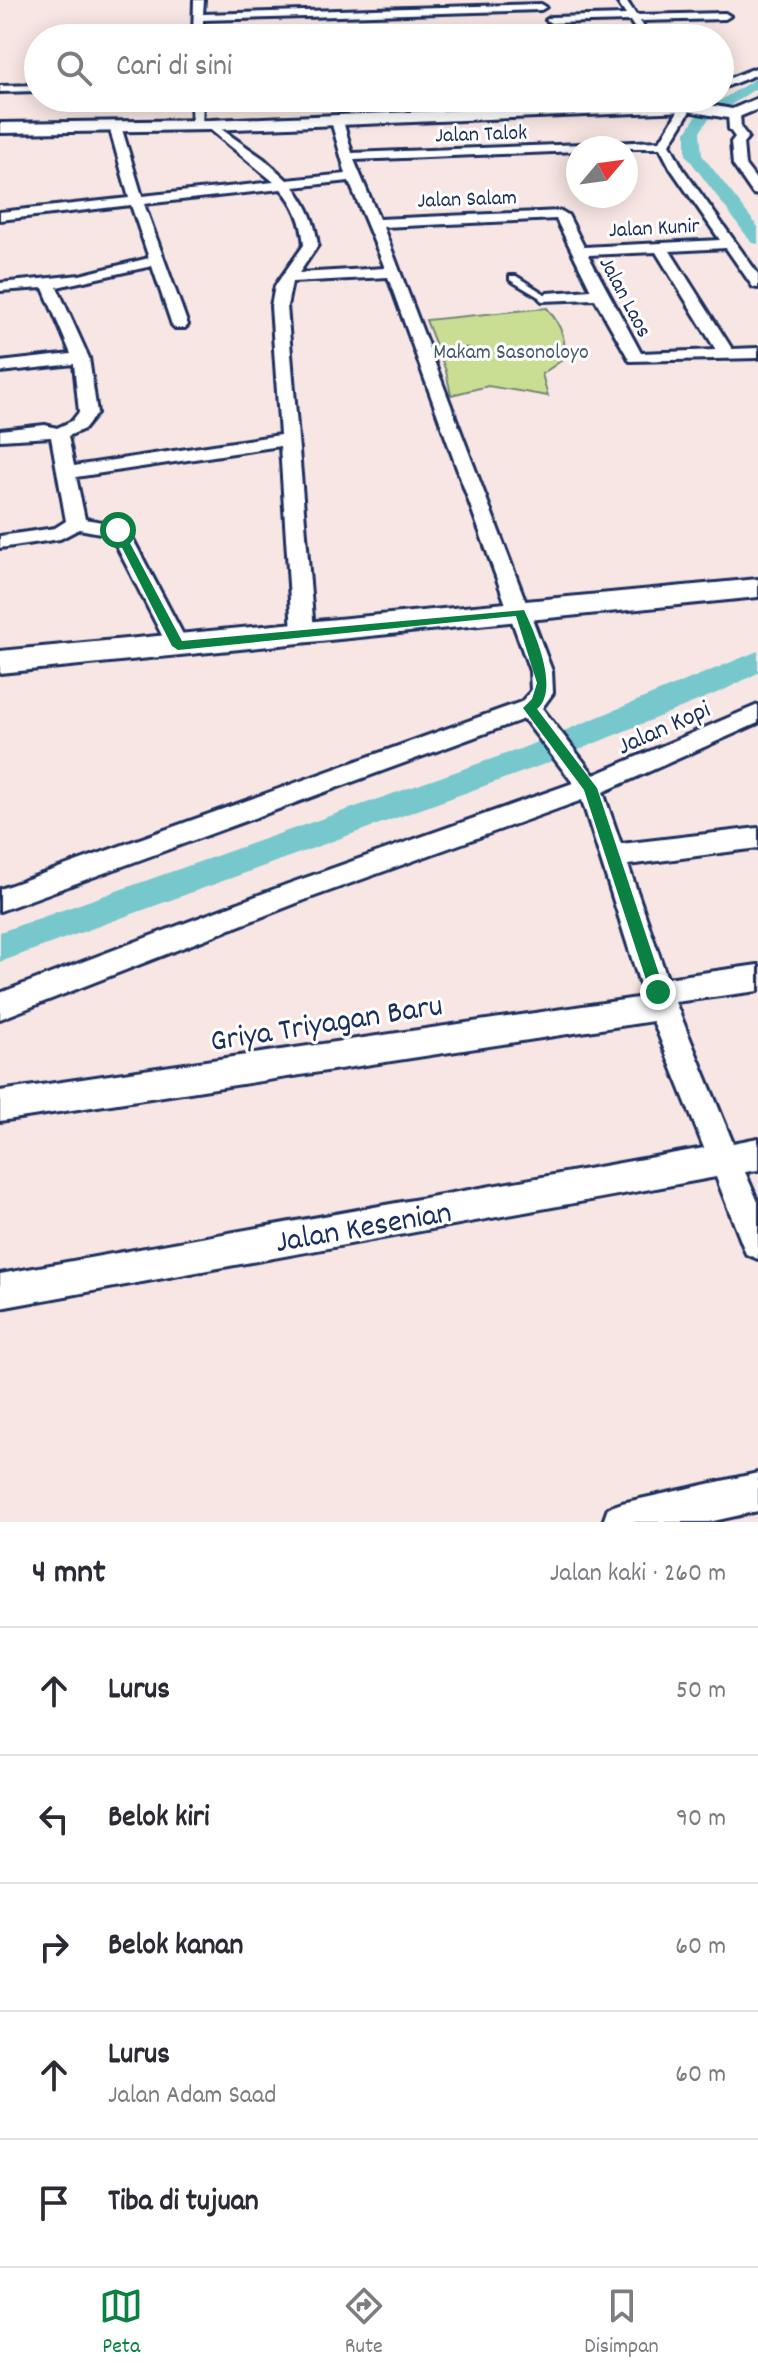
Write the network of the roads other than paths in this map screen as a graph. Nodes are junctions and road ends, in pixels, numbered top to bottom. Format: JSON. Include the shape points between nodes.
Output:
{"nodes":[{"id":1,"x":199,"y":0,"type":"edge"},
{"id":2,"x":621,"y":0,"type":"edge"},
{"id":3,"x":540,"y":3,"type":"edge"},
{"id":4,"x":725,"y":16,"type":"dead end"},
{"id":5,"x":199,"y":17,"type":"junction"},
{"id":6,"x":634,"y":18,"type":"junction"},
{"id":7,"x":199,"y":24,"type":"edge"},
{"id":8,"x":638,"y":24,"type":"edge"},
{"id":9,"x":758,"y":70,"type":"edge"},
{"id":10,"x":734,"y":80,"type":"edge"},
{"id":11,"x":24,"y":88,"type":"edge"},
{"id":12,"x":0,"y":89,"type":"edge"},
{"id":13,"x":758,"y":103,"type":"edge"},
{"id":14,"x":201,"y":112,"type":"edge"},
{"id":15,"x":504,"y":112,"type":"edge"},
{"id":16,"x":683,"y":112,"type":"edge"},
{"id":17,"x":709,"y":112,"type":"edge"},
{"id":18,"x":337,"y":121,"type":"junction"},
{"id":19,"x":204,"y":125,"type":"junction"},
{"id":20,"x":115,"y":126,"type":"junction"},
{"id":21,"x":0,"y":128,"type":"edge"},
{"id":22,"x":742,"y":128,"type":"edge"},
{"id":23,"x":664,"y":144,"type":"junction"},
{"id":24,"x":348,"y":157,"type":"junction"},
{"id":25,"x":739,"y":163,"type":"junction"},
{"id":26,"x":758,"y":163,"type":"edge"},
{"id":27,"x":353,"y":177,"type":"junction"},
{"id":28,"x":285,"y":183,"type":"junction"},
{"id":29,"x":758,"y":191,"type":"edge"},
{"id":30,"x":136,"y":200,"type":"junction"},
{"id":31,"x":561,"y":215,"type":"joint"},
{"id":32,"x":0,"y":216,"type":"edge"},
{"id":33,"x":375,"y":223,"type":"junction"},
{"id":34,"x":731,"y":244,"type":"junction"},
{"id":35,"x":661,"y":248,"type":"junction"},
{"id":36,"x":578,"y":251,"type":"junction"},
{"id":37,"x":157,"y":260,"type":"junction"},
{"id":38,"x":392,"y":272,"type":"junction"},
{"id":39,"x":287,"y":278,"type":"junction"},
{"id":40,"x":513,"y":278,"type":"dead end"},
{"id":41,"x":758,"y":284,"type":"edge"},
{"id":42,"x":49,"y":285,"type":"junction"},
{"id":43,"x":0,"y":287,"type":"edge"},
{"id":44,"x":600,"y":294,"type":"junction"},
{"id":45,"x":547,"y":298,"type":"joint"},
{"id":46,"x":180,"y":325,"type":"dead end"},
{"id":47,"x":468,"y":352,"type":"dead end"},
{"id":48,"x":758,"y":353,"type":"edge"},
{"id":49,"x":727,"y":354,"type":"junction"},
{"id":50,"x":424,"y":355,"type":"junction"},
{"id":51,"x":81,"y":358,"type":"junction"},
{"id":52,"x":0,"y":367,"type":"edge"},
{"id":53,"x":59,"y":434,"type":"junction"},
{"id":54,"x":0,"y":435,"type":"edge"},
{"id":55,"x":290,"y":439,"type":"junction"},
{"id":56,"x":67,"y":473,"type":"junction"},
{"id":57,"x":76,"y":523,"type":"junction"},
{"id":58,"x":0,"y":542,"type":"edge"},
{"id":59,"x":758,"y":588,"type":"edge"},
{"id":60,"x":520,"y":612,"type":"junction"},
{"id":61,"x":303,"y":631,"type":"junction"},
{"id":62,"x":178,"y":646,"type":"junction"},
{"id":63,"x":0,"y":662,"type":"edge"},
{"id":64,"x":532,"y":712,"type":"junction"},
{"id":65,"x":758,"y":713,"type":"edge"},
{"id":66,"x":586,"y":781,"type":"junction"},
{"id":67,"x":758,"y":838,"type":"edge"},
{"id":68,"x":613,"y":856,"type":"junction"},
{"id":69,"x":0,"y":900,"type":"edge"},
{"id":70,"x":758,"y":978,"type":"edge"},
{"id":71,"x":660,"y":999,"type":"junction"},
{"id":72,"x":0,"y":1006,"type":"edge"},
{"id":73,"x":0,"y":1106,"type":"edge"},
{"id":74,"x":742,"y":1156,"type":"edge"},
{"id":75,"x":758,"y":1242,"type":"edge"},
{"id":76,"x":0,"y":1291,"type":"edge"},
{"id":77,"x":758,"y":1492,"type":"edge"},
{"id":78,"x":622,"y":1522,"type":"edge"}],
"edges":[{"from":1,"to":5,"type":"street"},
{"from":2,"to":6,"type":"street"},
{"from":3,"to":5,"type":"street"},
{"from":3,"to":6,"type":"street","via":[[554,24]]},
{"from":4,"to":6,"type":"street"},
{"from":5,"to":7,"type":"street"},
{"from":6,"to":8,"type":"street"},
{"from":9,"to":10,"type":"street"},
{"from":11,"to":12,"type":"street"},
{"from":13,"to":22,"type":"street"},
{"from":14,"to":19,"type":"street"},
{"from":15,"to":18,"type":"street"},
{"from":16,"to":23,"type":"street"},
{"from":17,"to":22,"type":"street"},
{"from":18,"to":19,"type":"street"},
{"from":18,"to":24,"type":"street"},
{"from":19,"to":20,"type":"street"},
{"from":19,"to":28,"type":"street"},
{"from":20,"to":21,"type":"street"},
{"from":20,"to":30,"type":"street"},
{"from":22,"to":25,"type":"street"},
{"from":23,"to":24,"type":"street","name":"Jalan Talok"},
{"from":23,"to":34,"type":"street"},
{"from":24,"to":27,"type":"street"},
{"from":25,"to":26,"type":"street"},
{"from":25,"to":29,"type":"street"},
{"from":27,"to":28,"type":"street"},
{"from":27,"to":33,"type":"street"},
{"from":28,"to":30,"type":"street"},
{"from":28,"to":39,"type":"street","via":[[311,237],[311,245]]},
{"from":30,"to":32,"type":"street"},
{"from":30,"to":37,"type":"street"},
{"from":31,"to":33,"type":"street","name":"Jalan Salam"},
{"from":31,"to":36,"type":"street","name":"Jalan Laos"},
{"from":33,"to":38,"type":"street"},
{"from":34,"to":35,"type":"street","name":"Jalan Kunir"},
{"from":34,"to":41,"type":"street"},
{"from":35,"to":36,"type":"street","name":"Jalan Kunir"},
{"from":35,"to":49,"type":"street"},
{"from":36,"to":44,"type":"street","name":"Jalan Laos"},
{"from":37,"to":42,"type":"street"},
{"from":37,"to":46,"type":"street"},
{"from":38,"to":39,"type":"street"},
{"from":38,"to":50,"type":"street"},
{"from":39,"to":55,"type":"street","via":[[279,306]]},
{"from":40,"to":45,"type":"lane"},
{"from":42,"to":43,"type":"street"},
{"from":42,"to":51,"type":"street"},
{"from":44,"to":45,"type":"street"},
{"from":44,"to":49,"type":"street","name":"Jalan Laos","via":[[640,359]]},
{"from":47,"to":50,"type":"lane"},
{"from":48,"to":49,"type":"street"},
{"from":50,"to":60,"type":"street"},
{"from":51,"to":52,"type":"street"},
{"from":51,"to":53,"type":"street","via":[[88,413]]},
{"from":53,"to":54,"type":"street","via":[[45,430]]},
{"from":53,"to":56,"type":"street"},
{"from":55,"to":56,"type":"street"},
{"from":55,"to":61,"type":"street"},
{"from":56,"to":57,"type":"street"},
{"from":57,"to":58,"type":"street","via":[[60,533]]},
{"from":57,"to":62,"type":"street","via":[[118,530]]},
{"from":59,"to":60,"type":"street"},
{"from":60,"to":61,"type":"street"},
{"from":60,"to":64,"type":"street","via":[[543,683]]},
{"from":61,"to":62,"type":"street"},
{"from":62,"to":63,"type":"street"},
{"from":64,"to":66,"type":"street"},
{"from":64,"to":69,"type":"street"},
{"from":65,"to":66,"type":"street","name":"Jalan Kopi","via":[[708,739]]},
{"from":66,"to":68,"type":"street"},
{"from":66,"to":72,"type":"street","name":"Jalan Kopi"},
{"from":67,"to":68,"type":"street"},
{"from":68,"to":71,"type":"street"},
{"from":70,"to":71,"type":"street","name":"Griya Triyagan Baru"},
{"from":71,"to":73,"type":"street","name":"Griya Triyagan Baru"},
{"from":71,"to":74,"type":"street"},
{"from":74,"to":75,"type":"street"},
{"from":74,"to":76,"type":"street","name":"Jalan Kesenian"},
{"from":77,"to":78,"type":"street"}]}
